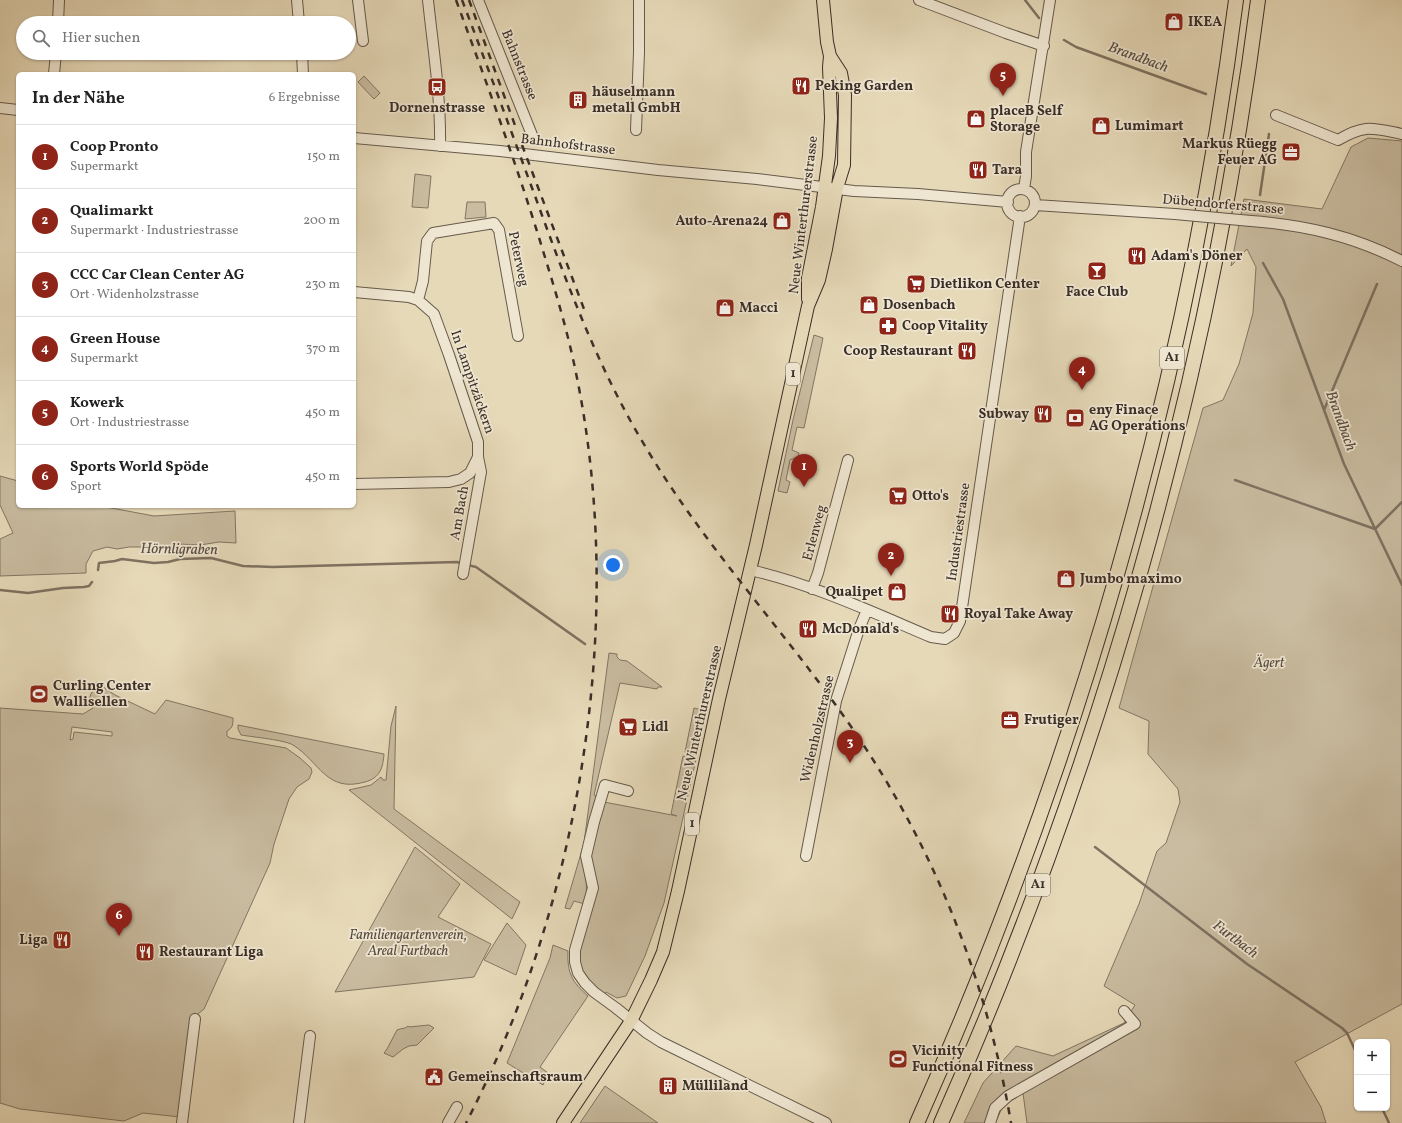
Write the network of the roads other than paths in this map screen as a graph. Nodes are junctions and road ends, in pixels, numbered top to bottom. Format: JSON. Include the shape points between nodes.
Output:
{"nodes":[{"id":1,"x":59,"y":0,"type":"edge"},
{"id":2,"x":297,"y":0,"type":"edge"},
{"id":3,"x":358,"y":0,"type":"edge"},
{"id":4,"x":428,"y":0,"type":"edge"},
{"id":5,"x":478,"y":0,"type":"edge"},
{"id":6,"x":639,"y":0,"type":"edge"},
{"id":7,"x":823,"y":0,"type":"edge"},
{"id":8,"x":919,"y":0,"type":"edge"},
{"id":9,"x":1050,"y":0,"type":"edge"},
{"id":10,"x":1236,"y":0,"type":"edge"},
{"id":11,"x":1258,"y":0,"type":"edge"},
{"id":12,"x":58,"y":16,"type":"edge"},
{"id":13,"x":298,"y":16,"type":"edge"},
{"id":14,"x":363,"y":41,"type":"dead end"},
{"id":15,"x":1044,"y":46,"type":"junction"},
{"id":16,"x":830,"y":56,"type":"junction"},
{"id":17,"x":55,"y":60,"type":"edge"},
{"id":18,"x":302,"y":60,"type":"edge"},
{"id":19,"x":54,"y":72,"type":"edge"},
{"id":20,"x":303,"y":72,"type":"edge"},
{"id":21,"x":0,"y":108,"type":"edge"},
{"id":22,"x":16,"y":110,"type":"edge"},
{"id":23,"x":1276,"y":115,"type":"dead end"},
{"id":24,"x":636,"y":130,"type":"dead end"},
{"id":25,"x":1402,"y":134,"type":"edge"},
{"id":26,"x":356,"y":138,"type":"edge"},
{"id":27,"x":534,"y":140,"type":"dead end"},
{"id":28,"x":440,"y":146,"type":"junction"},
{"id":29,"x":825,"y":187,"type":"junction"},
{"id":30,"x":837,"y":188,"type":"junction"},
{"id":31,"x":1024,"y":189,"type":"junction"},
{"id":32,"x":1008,"y":202,"type":"junction"},
{"id":33,"x":1035,"y":205,"type":"junction"},
{"id":34,"x":1020,"y":216,"type":"junction"},
{"id":35,"x":1402,"y":261,"type":"edge"},
{"id":36,"x":356,"y":292,"type":"edge"},
{"id":37,"x":418,"y":300,"type":"junction"},
{"id":38,"x":808,"y":306,"type":"junction"},
{"id":39,"x":518,"y":336,"type":"dead end"},
{"id":40,"x":478,"y":457,"type":"junction"},
{"id":41,"x":848,"y":460,"type":"dead end"},
{"id":42,"x":356,"y":484,"type":"edge"},
{"id":43,"x":750,"y":570,"type":"junction"},
{"id":44,"x":464,"y":572,"type":"dead end"},
{"id":45,"x":812,"y":589,"type":"junction"},
{"id":46,"x":867,"y":610,"type":"junction"},
{"id":47,"x":628,"y":790,"type":"dead end"},
{"id":48,"x":806,"y":856,"type":"dead end"},
{"id":49,"x":1124,"y":1010,"type":"dead end"},
{"id":50,"x":195,"y":1019,"type":"dead end"},
{"id":51,"x":631,"y":1021,"type":"junction"},
{"id":52,"x":310,"y":1036,"type":"dead end"},
{"id":53,"x":457,"y":1107,"type":"dead end"},
{"id":54,"x":182,"y":1123,"type":"edge"},
{"id":55,"x":299,"y":1123,"type":"edge"},
{"id":56,"x":448,"y":1123,"type":"edge"},
{"id":57,"x":563,"y":1123,"type":"edge"},
{"id":58,"x":826,"y":1123,"type":"edge"},
{"id":59,"x":917,"y":1123,"type":"edge"},
{"id":60,"x":941,"y":1123,"type":"edge"},
{"id":61,"x":990,"y":1123,"type":"edge"}],
"edges":[{"from":1,"to":12,"type":"street"},
{"from":2,"to":13,"type":"street"},
{"from":3,"to":14,"type":"street"},
{"from":4,"to":28,"type":"street","via":[[441,130]]},
{"from":5,"to":27,"type":"street","name":"Bahnstrasse"},
{"from":6,"to":24,"type":"street"},
{"from":7,"to":16,"type":"main road","name":"Neue Winterthurerstrasse","number":"1"},
{"from":8,"to":15,"type":"street"},
{"from":9,"to":15,"type":"street"},
{"from":10,"to":59,"type":"highway","number":"A1","via":[[1212,159],[1184,303],[1153,439],[1113,587],[1070,727],[1020,872],[969,1002]]},
{"from":11,"to":60,"type":"highway","number":"A1","via":[[1232,171],[1205,307],[1172,451],[1134,593],[1091,734],[1042,873],[986,1017]]},
{"from":15,"to":31,"type":"street","via":[[1026,152]]},
{"from":16,"to":29,"type":"main road","name":"Neue Winterthurerstrasse","number":"1","via":[[831,118]]},
{"from":16,"to":30,"type":"main road","name":"Neue Winterthurerstrasse","number":"1","via":[[841,74],[845,95],[844,165]]},
{"from":17,"to":19,"type":"street"},
{"from":18,"to":20,"type":"street"},
{"from":21,"to":22,"type":"street"},
{"from":23,"to":25,"type":"street","via":[[1338,140],[1350,132],[1361,129],[1372,128]]},
{"from":26,"to":28,"type":"street","name":"Bahnhofstrasse"},
{"from":28,"to":29,"type":"street","name":"Bahnhofstrasse"},
{"from":29,"to":30,"type":"street","name":"Bahnhofstrasse"},
{"from":29,"to":38,"type":"main road","name":"Neue Winterthurerstrasse","number":"1","via":[[808,278]]},
{"from":30,"to":32,"type":"street"},
{"from":30,"to":38,"type":"main road","name":"Neue Winterthurerstrasse","number":"1","via":[[819,280]]},
{"from":31,"to":32,"type":"street","via":[[1011,193]]},
{"from":31,"to":33,"type":"street","via":[[1031,193]]},
{"from":32,"to":34,"type":"street","via":[[1010,210]]},
{"from":33,"to":34,"type":"street","via":[[1031,212]]},
{"from":33,"to":35,"type":"street","name":"Dübendorferstrasse","bridge":true,"via":[[1284,224],[1324,231],[1361,243]]},
{"from":34,"to":46,"type":"street","name":"Industriestrasse","via":[[957,629],[949,638],[938,639]]},
{"from":36,"to":37,"type":"street","name":"In Lampitzäckern"},
{"from":37,"to":39,"type":"street","name":"Peterweg","via":[[423,281],[427,241],[433,233],[494,223],[500,230]]},
{"from":37,"to":40,"type":"street","name":"In Lampitzäckern","via":[[434,314],[476,432]]},
{"from":38,"to":43,"type":"main road","name":"Neue Winterthurerstrasse","number":"1"},
{"from":40,"to":42,"type":"street","via":[[470,473],[449,482]]},
{"from":40,"to":44,"type":"street","name":"Am Bach","via":[[481,472]]},
{"from":41,"to":45,"type":"street","name":"Erlenweg"},
{"from":43,"to":45,"type":"street","name":"Industriestrasse"},
{"from":43,"to":51,"type":"main road","name":"Neue Winterthurerstrasse","number":"1","via":[[663,952]]},
{"from":45,"to":46,"type":"street","name":"Industriestrasse"},
{"from":46,"to":48,"type":"street","name":"Widenholzstrasse","via":[[856,636],[836,701]]},
{"from":47,"to":51,"type":"street","via":[[605,785],[586,856],[593,888],[575,950],[574,962],[578,974],[585,983]]},
{"from":49,"to":61,"type":"street","via":[[1135,1024],[1008,1096],[995,1108]]},
{"from":50,"to":54,"type":"street"},
{"from":51,"to":57,"type":"main road","name":"Neue Winterthurerstrasse","number":"1"},
{"from":51,"to":58,"type":"street","via":[[673,1049]]},
{"from":52,"to":55,"type":"street"},
{"from":53,"to":56,"type":"street"}]}
